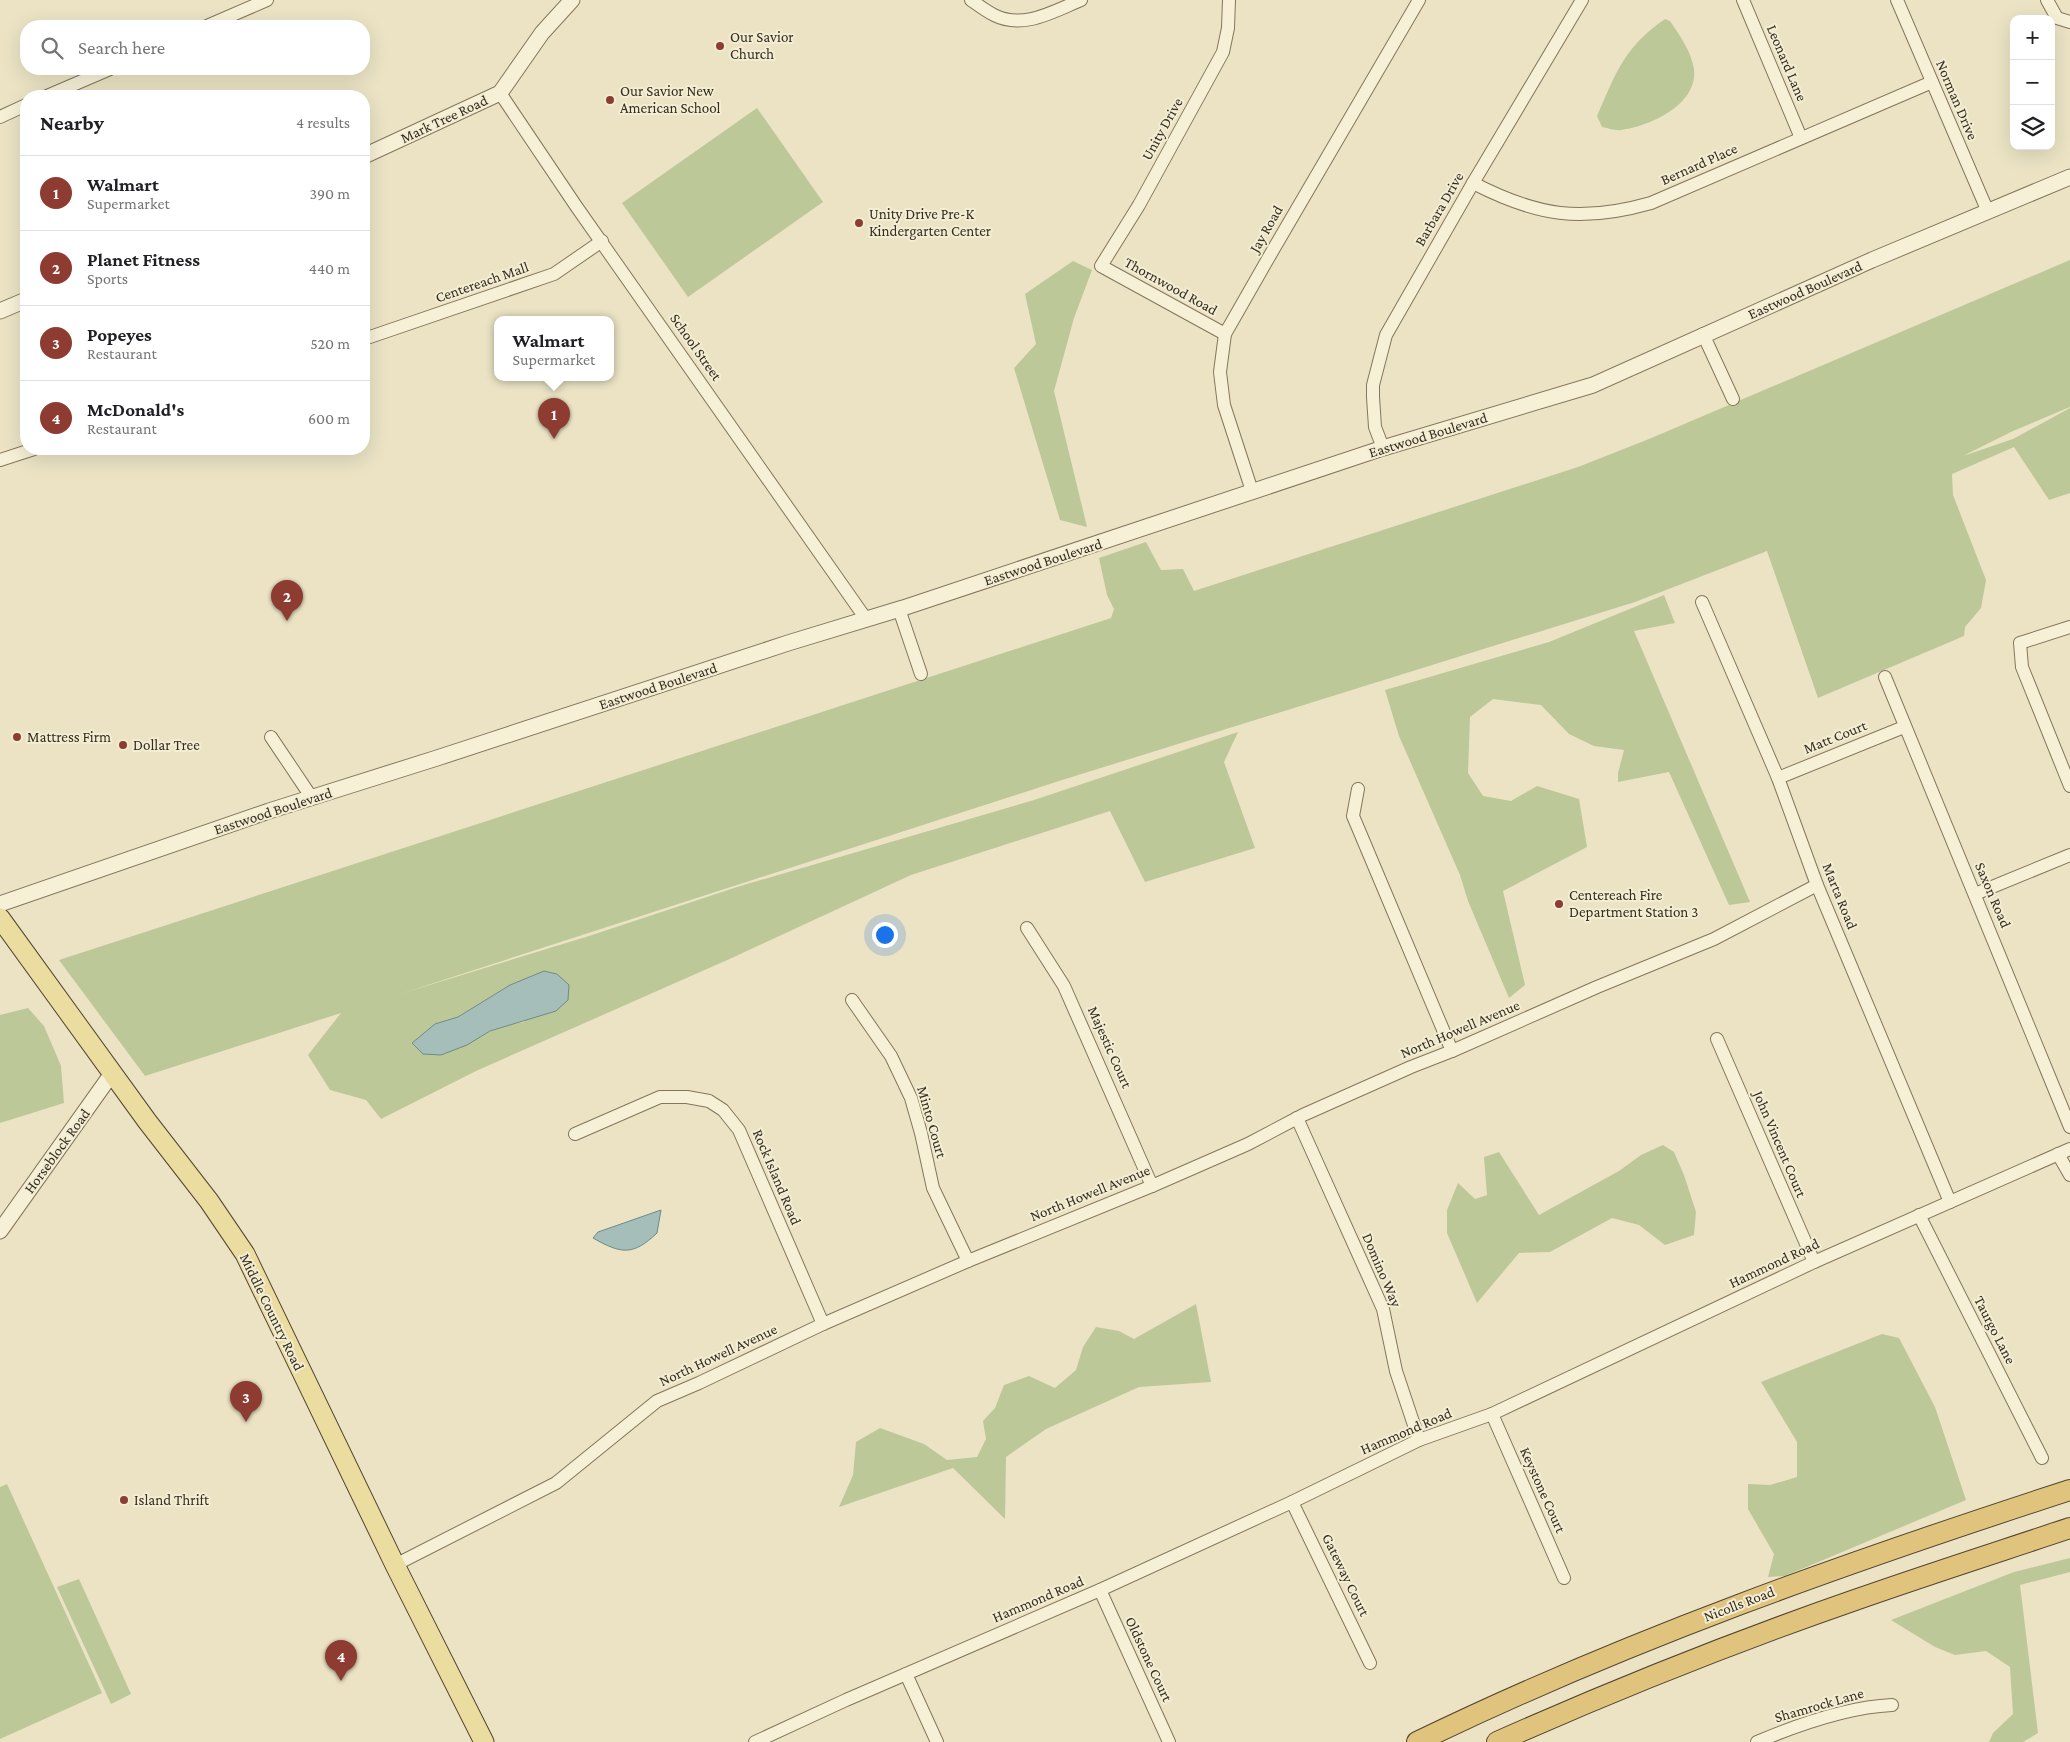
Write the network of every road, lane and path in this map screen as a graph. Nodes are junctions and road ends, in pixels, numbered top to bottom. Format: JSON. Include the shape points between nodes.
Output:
{"nodes":[{"id":1,"x":267,"y":0,"type":"edge"},
{"id":2,"x":572,"y":0,"type":"edge"},
{"id":3,"x":970,"y":0,"type":"edge"},
{"id":4,"x":1081,"y":0,"type":"edge"},
{"id":5,"x":1229,"y":0,"type":"edge"},
{"id":6,"x":1419,"y":0,"type":"edge"},
{"id":7,"x":1582,"y":0,"type":"edge"},
{"id":8,"x":1743,"y":0,"type":"edge"},
{"id":9,"x":1897,"y":0,"type":"edge"},
{"id":10,"x":2047,"y":0,"type":"edge"},
{"id":11,"x":221,"y":20,"type":"edge"},
{"id":12,"x":2070,"y":22,"type":"edge"},
{"id":13,"x":96,"y":75,"type":"edge"},
{"id":14,"x":1932,"y":82,"type":"junction"},
{"id":15,"x":61,"y":90,"type":"edge"},
{"id":16,"x":500,"y":93,"type":"junction"},
{"id":17,"x":20,"y":108,"type":"edge"},
{"id":18,"x":0,"y":116,"type":"edge"},
{"id":19,"x":1802,"y":138,"type":"junction"},
{"id":20,"x":370,"y":153,"type":"edge"},
{"id":21,"x":2070,"y":177,"type":"edge"},
{"id":22,"x":1473,"y":183,"type":"junction"},
{"id":23,"x":1988,"y":212,"type":"junction"},
{"id":24,"x":602,"y":241,"type":"junction"},
{"id":25,"x":1101,"y":266,"type":"joint"},
{"id":26,"x":20,"y":303,"type":"edge"},
{"id":27,"x":0,"y":311,"type":"edge"},
{"id":28,"x":1225,"y":334,"type":"junction"},
{"id":29,"x":1703,"y":334,"type":"junction"},
{"id":30,"x":370,"y":336,"type":"edge"},
{"id":31,"x":1733,"y":399,"type":"dead end"},
{"id":32,"x":1383,"y":448,"type":"junction"},
{"id":33,"x":20,"y":454,"type":"edge"},
{"id":34,"x":0,"y":460,"type":"edge"},
{"id":35,"x":1252,"y":492,"type":"junction"},
{"id":36,"x":1702,"y":602,"type":"dead end"},
{"id":37,"x":899,"y":609,"type":"junction"},
{"id":38,"x":866,"y":619,"type":"junction"},
{"id":39,"x":2070,"y":627,"type":"edge"},
{"id":40,"x":921,"y":674,"type":"dead end"},
{"id":41,"x":1885,"y":677,"type":"dead end"},
{"id":42,"x":1904,"y":727,"type":"junction"},
{"id":43,"x":271,"y":737,"type":"dead end"},
{"id":44,"x":1778,"y":778,"type":"junction"},
{"id":45,"x":2070,"y":786,"type":"edge"},
{"id":46,"x":1358,"y":789,"type":"dead end"},
{"id":47,"x":312,"y":798,"type":"junction"},
{"id":48,"x":2070,"y":855,"type":"edge"},
{"id":49,"x":1817,"y":885,"type":"junction"},
{"id":50,"x":1975,"y":894,"type":"junction"},
{"id":51,"x":0,"y":904,"type":"edge"},
{"id":52,"x":0,"y":918,"type":"edge"},
{"id":53,"x":1026,"y":928,"type":"dead end"},
{"id":54,"x":852,"y":1000,"type":"dead end"},
{"id":55,"x":1717,"y":1039,"type":"dead end"},
{"id":56,"x":1452,"y":1052,"type":"junction"},
{"id":57,"x":113,"y":1072,"type":"junction"},
{"id":58,"x":1297,"y":1118,"type":"junction"},
{"id":59,"x":2070,"y":1127,"type":"edge"},
{"id":60,"x":575,"y":1134,"type":"dead end"},
{"id":61,"x":2064,"y":1151,"type":"edge"},
{"id":62,"x":2070,"y":1175,"type":"edge"},
{"id":63,"x":1152,"y":1186,"type":"junction"},
{"id":64,"x":1950,"y":1202,"type":"junction"},
{"id":65,"x":1919,"y":1216,"type":"junction"},
{"id":66,"x":0,"y":1230,"type":"edge"},
{"id":67,"x":968,"y":1261,"type":"junction"},
{"id":68,"x":1814,"y":1262,"type":"junction"},
{"id":69,"x":823,"y":1324,"type":"junction"},
{"id":70,"x":1492,"y":1414,"type":"junction"},
{"id":71,"x":1419,"y":1440,"type":"junction"},
{"id":72,"x":2042,"y":1458,"type":"dead end"},
{"id":73,"x":2070,"y":1490,"type":"edge"},
{"id":74,"x":1292,"y":1502,"type":"junction"},
{"id":75,"x":2070,"y":1528,"type":"edge"},
{"id":76,"x":395,"y":1565,"type":"junction"},
{"id":77,"x":1564,"y":1578,"type":"dead end"},
{"id":78,"x":1100,"y":1590,"type":"junction"},
{"id":79,"x":1370,"y":1663,"type":"dead end"},
{"id":80,"x":906,"y":1674,"type":"junction"},
{"id":81,"x":1892,"y":1705,"type":"dead end"},
{"id":82,"x":484,"y":1742,"type":"edge"},
{"id":83,"x":755,"y":1742,"type":"edge"},
{"id":84,"x":937,"y":1742,"type":"edge"},
{"id":85,"x":1170,"y":1742,"type":"edge"},
{"id":86,"x":1417,"y":1742,"type":"edge"},
{"id":87,"x":1497,"y":1742,"type":"edge"},
{"id":88,"x":1757,"y":1742,"type":"edge"}],
"edges":[{"from":1,"to":11,"type":"street"},
{"from":2,"to":16,"type":"street","name":"Mark Tree Road","via":[[542,33]]},
{"from":3,"to":4,"type":"street","via":[[1004,19],[1029,20]]},
{"from":5,"to":25,"type":"street","name":"Unity Drive","via":[[1223,52],[1139,205]]},
{"from":6,"to":28,"type":"street","name":"Jay Road"},
{"from":7,"to":22,"type":"street","name":"Barbara Drive"},
{"from":8,"to":19,"type":"street","name":"Leonard Lane"},
{"from":9,"to":14,"type":"street","name":"Norman Drive"},
{"from":10,"to":12,"type":"street","via":[[2057,18]]},
{"from":13,"to":15,"type":"street"},
{"from":14,"to":19,"type":"street","name":"Bernard Place"},
{"from":14,"to":23,"type":"street","name":"Norman Drive"},
{"from":16,"to":20,"type":"street","name":"Mark Tree Road"},
{"from":16,"to":24,"type":"street","name":"School Street"},
{"from":17,"to":18,"type":"street"},
{"from":19,"to":22,"type":"street","name":"Bernard Place","via":[[1651,203],[1582,216],[1527,207]]},
{"from":21,"to":23,"type":"street","name":"Eastwood Boulevard"},
{"from":22,"to":32,"type":"street","name":"Barbara Drive","via":[[1381,347],[1372,397],[1375,426]]},
{"from":23,"to":29,"type":"street","name":"Eastwood Boulevard"},
{"from":24,"to":30,"type":"street","name":"Centereach Mall","via":[[554,274]]},
{"from":24,"to":38,"type":"street","name":"School Street"},
{"from":25,"to":28,"type":"street","name":"Thornwood Road"},
{"from":26,"to":27,"type":"street"},
{"from":28,"to":35,"type":"street","name":"Jay Road","via":[[1220,372],[1224,405]]},
{"from":29,"to":31,"type":"street"},
{"from":29,"to":32,"type":"street","name":"Eastwood Boulevard","via":[[1592,385]]},
{"from":32,"to":35,"type":"street","name":"Eastwood Boulevard"},
{"from":33,"to":34,"type":"street"},
{"from":35,"to":37,"type":"street","name":"Eastwood Boulevard"},
{"from":36,"to":44,"type":"street","name":"Marta Road"},
{"from":37,"to":38,"type":"street","name":"Eastwood Boulevard"},
{"from":37,"to":40,"type":"street"},
{"from":38,"to":47,"type":"street","name":"Eastwood Boulevard"},
{"from":39,"to":45,"type":"street","via":[[2020,644],[2022,667]]},
{"from":41,"to":42,"type":"street","name":"Saxon Road"},
{"from":42,"to":44,"type":"street","name":"Matt Court"},
{"from":42,"to":50,"type":"street","name":"Saxon Road"},
{"from":43,"to":47,"type":"street"},
{"from":44,"to":49,"type":"street","name":"Marta Road"},
{"from":46,"to":56,"type":"street","via":[[1353,816]]},
{"from":47,"to":51,"type":"street","name":"Eastwood Boulevard"},
{"from":48,"to":50,"type":"street"},
{"from":49,"to":56,"type":"street","name":"North Howell Avenue","via":[[1714,939]]},
{"from":49,"to":64,"type":"street","name":"Marta Road"},
{"from":50,"to":59,"type":"street","name":"Saxon Road"},
{"from":52,"to":57,"type":"main road","name":"Middle Country Road"},
{"from":53,"to":63,"type":"street","name":"Majestic Court","via":[[1064,986]]},
{"from":54,"to":67,"type":"street","name":"Minto Court","via":[[891,1056],[911,1098],[933,1188]]},
{"from":55,"to":68,"type":"street","name":"John Vincent Court"},
{"from":56,"to":58,"type":"street","name":"North Howell Avenue"},
{"from":57,"to":66,"type":"street","name":"Horseblock Road"},
{"from":57,"to":76,"type":"main road","name":"Middle Country Road","via":[[245,1254]]},
{"from":58,"to":63,"type":"street","name":"North Howell Avenue","via":[[1248,1144]]},
{"from":58,"to":71,"type":"street","name":"Domino Way","via":[[1383,1309],[1396,1371]]},
{"from":60,"to":69,"type":"street","name":"Rock Island Road","via":[[660,1097],[709,1101],[723,1110],[739,1130]]},
{"from":61,"to":62,"type":"street"},
{"from":61,"to":64,"type":"street","name":"Hammond Road"},
{"from":63,"to":67,"type":"street","name":"North Howell Avenue"},
{"from":64,"to":65,"type":"street","name":"Hammond Road"},
{"from":65,"to":68,"type":"street","name":"Hammond Road"},
{"from":65,"to":72,"type":"street","name":"Taurgo Lane"},
{"from":67,"to":69,"type":"street","name":"North Howell Avenue"},
{"from":68,"to":70,"type":"street","name":"Hammond Road"},
{"from":69,"to":76,"type":"street","name":"North Howell Avenue","via":[[657,1402],[556,1482]]},
{"from":70,"to":71,"type":"street","name":"Hammond Road"},
{"from":70,"to":77,"type":"street","name":"Keystone Court"},
{"from":71,"to":74,"type":"street","name":"Hammond Road"},
{"from":73,"to":86,"type":"highway","name":"Nicolls Road","via":[[1899,1546],[1706,1616],[1568,1673]]},
{"from":74,"to":78,"type":"street","name":"Hammond Road"},
{"from":74,"to":79,"type":"street","name":"Gateway Court"},
{"from":75,"to":87,"type":"highway","via":[[1916,1578],[1784,1626],[1636,1683]]},
{"from":76,"to":82,"type":"main road","name":"Middle Country Road"},
{"from":78,"to":80,"type":"street","name":"Hammond Road"},
{"from":78,"to":85,"type":"street","name":"Oldstone Court"},
{"from":80,"to":83,"type":"street","name":"Hammond Road"},
{"from":80,"to":84,"type":"street"},
{"from":81,"to":88,"type":"street","name":"Shamrock Lane","via":[[1798,1725]]}]}
